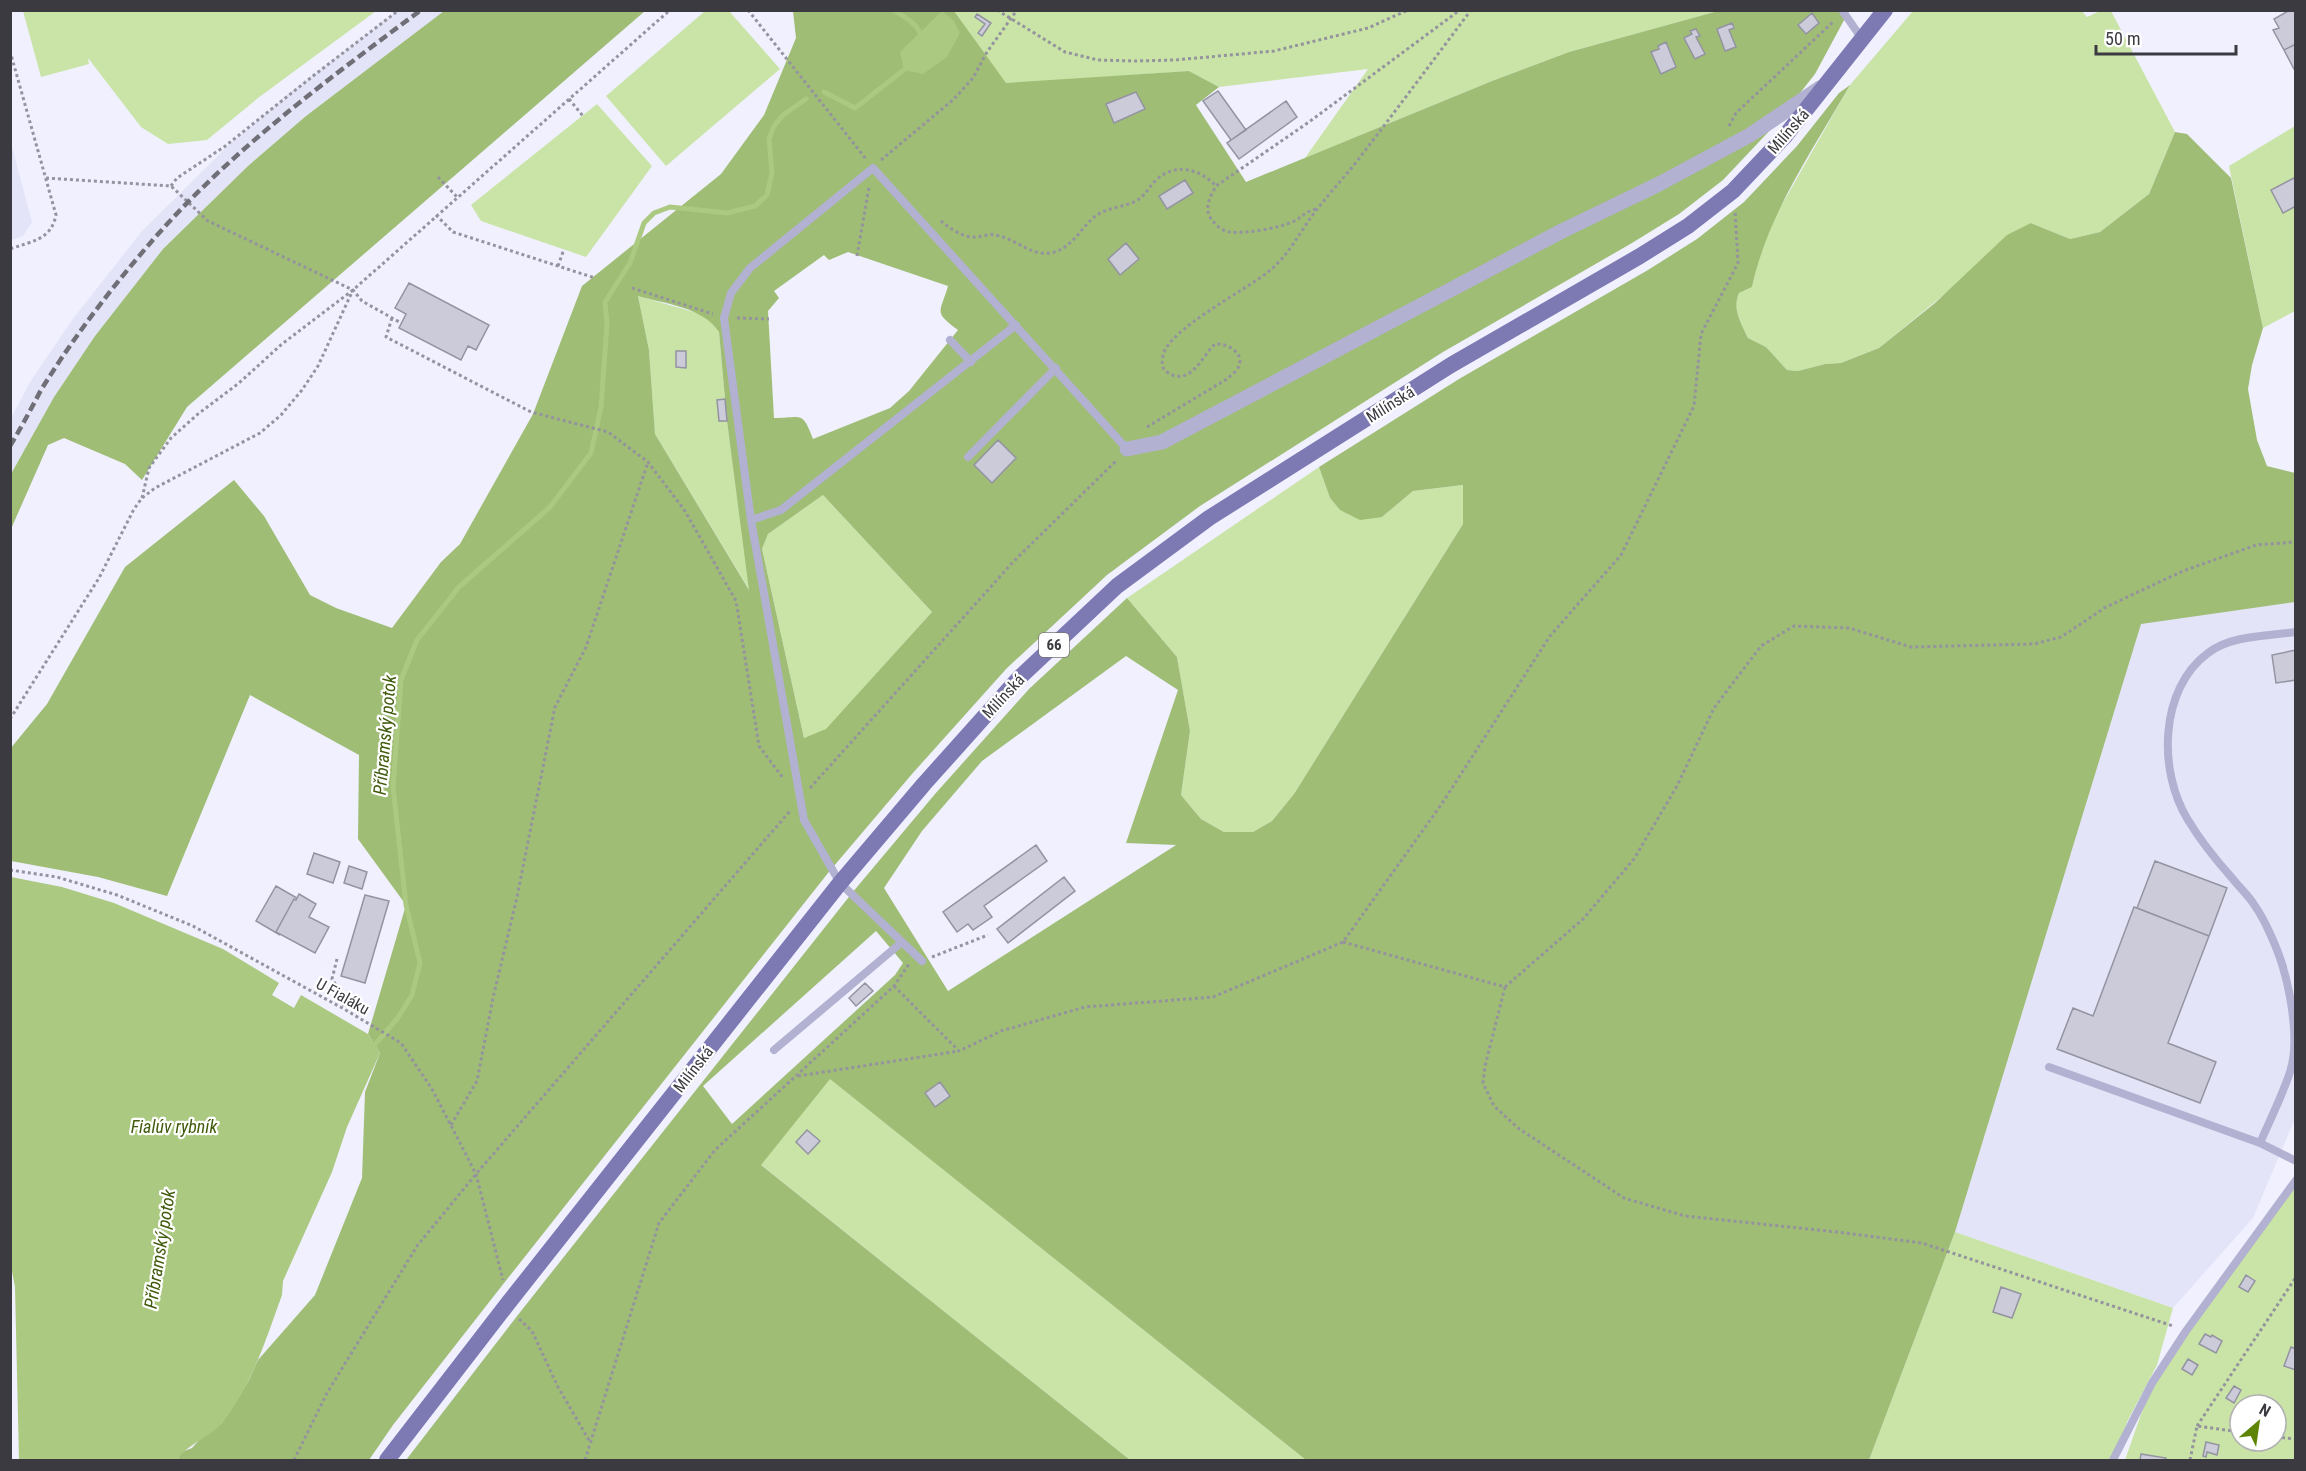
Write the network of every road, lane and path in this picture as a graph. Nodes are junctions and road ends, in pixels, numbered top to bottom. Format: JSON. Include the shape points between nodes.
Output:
{"nodes":[{"id":1,"x":399,"y":10,"type":"edge"},
{"id":2,"x":670,"y":10,"type":"edge"},
{"id":3,"x":748,"y":10,"type":"edge"},
{"id":4,"x":997,"y":10,"type":"edge"},
{"id":5,"x":1017,"y":10,"type":"edge"},
{"id":6,"x":1408,"y":10,"type":"edge"},
{"id":7,"x":1460,"y":10,"type":"edge"},
{"id":8,"x":1471,"y":10,"type":"edge"},
{"id":9,"x":1842,"y":10,"type":"edge"},
{"id":10,"x":1885,"y":10,"type":"edge"},
{"id":11,"x":1011,"y":19,"type":"junction"},
{"id":12,"x":1848,"y":19,"type":"junction"},
{"id":13,"x":1862,"y":39,"type":"junction"},
{"id":14,"x":10,"y":51,"type":"edge"},
{"id":15,"x":1827,"y":84,"type":"junction"},
{"id":16,"x":569,"y":99,"type":"junction"},
{"id":17,"x":583,"y":116,"type":"dead end"},
{"id":18,"x":1729,"y":128,"type":"dead end"},
{"id":19,"x":873,"y":168,"type":"junction"},
{"id":20,"x":438,"y":177,"type":"dead end"},
{"id":21,"x":46,"y":178,"type":"junction"},
{"id":22,"x":171,"y":186,"type":"junction"},
{"id":23,"x":1216,"y":186,"type":"junction"},
{"id":24,"x":1733,"y":191,"type":"junction"},
{"id":25,"x":457,"y":196,"type":"junction"},
{"id":26,"x":1316,"y":209,"type":"junction"},
{"id":27,"x":436,"y":215,"type":"junction"},
{"id":28,"x":939,"y":219,"type":"dead end"},
{"id":29,"x":10,"y":249,"type":"edge"},
{"id":30,"x":564,"y":249,"type":"dead end"},
{"id":31,"x":857,"y":256,"type":"dead end"},
{"id":32,"x":558,"y":266,"type":"junction"},
{"id":33,"x":595,"y":278,"type":"dead end"},
{"id":34,"x":632,"y":288,"type":"dead end"},
{"id":35,"x":353,"y":290,"type":"junction"},
{"id":36,"x":392,"y":318,"type":"junction"},
{"id":37,"x":724,"y":318,"type":"junction"},
{"id":38,"x":769,"y":319,"type":"dead end"},
{"id":39,"x":401,"y":323,"type":"dead end"},
{"id":40,"x":1016,"y":325,"type":"junction"},
{"id":41,"x":950,"y":340,"type":"dead end"},
{"id":42,"x":971,"y":362,"type":"junction"},
{"id":43,"x":1056,"y":368,"type":"junction"},
{"id":44,"x":1128,"y":449,"type":"junction"},
{"id":45,"x":968,"y":457,"type":"dead end"},
{"id":46,"x":648,"y":462,"type":"junction"},
{"id":47,"x":142,"y":498,"type":"junction"},
{"id":48,"x":751,"y":520,"type":"junction"},
{"id":49,"x":2295,"y":542,"type":"edge"},
{"id":50,"x":2295,"y":632,"type":"edge"},
{"id":51,"x":10,"y":719,"type":"edge"},
{"id":52,"x":800,"y":800,"type":"junction"},
{"id":53,"x":10,"y":870,"type":"edge"},
{"id":54,"x":840,"y":883,"type":"junction"},
{"id":55,"x":988,"y":935,"type":"dead end"},
{"id":56,"x":902,"y":942,"type":"junction"},
{"id":57,"x":1343,"y":942,"type":"junction"},
{"id":58,"x":915,"y":955,"type":"junction"},
{"id":59,"x":338,"y":959,"type":"dead end"},
{"id":60,"x":922,"y":962,"type":"joint"},
{"id":61,"x":894,"y":986,"type":"junction"},
{"id":62,"x":1505,"y":987,"type":"junction"},
{"id":63,"x":344,"y":1009,"type":"junction"},
{"id":64,"x":774,"y":1050,"type":"dead end"},
{"id":65,"x":959,"y":1052,"type":"junction"},
{"id":66,"x":2049,"y":1067,"type":"dead end"},
{"id":67,"x":798,"y":1076,"type":"junction"},
{"id":68,"x":451,"y":1125,"type":"junction"},
{"id":69,"x":2260,"y":1143,"type":"junction"},
{"id":70,"x":2295,"y":1161,"type":"edge"},
{"id":71,"x":476,"y":1174,"type":"junction"},
{"id":72,"x":2295,"y":1180,"type":"edge"},
{"id":73,"x":2295,"y":1277,"type":"edge"},
{"id":74,"x":512,"y":1309,"type":"junction"},
{"id":75,"x":2187,"y":1330,"type":"junction"},
{"id":76,"x":2197,"y":1426,"type":"junction"},
{"id":77,"x":2228,"y":1430,"type":"edge"},
{"id":78,"x":590,"y":1442,"type":"junction"},
{"id":79,"x":294,"y":1461,"type":"edge"},
{"id":80,"x":387,"y":1461,"type":"edge"},
{"id":81,"x":585,"y":1461,"type":"edge"},
{"id":82,"x":2113,"y":1461,"type":"edge"},
{"id":83,"x":2190,"y":1461,"type":"edge"}],
"edges":[{"from":1,"to":22,"type":"path"},
{"from":2,"to":16,"type":"path"},
{"from":3,"to":19,"type":"path"},
{"from":4,"to":11,"type":"path"},
{"from":5,"to":11,"type":"path"},
{"from":6,"to":11,"type":"path","via":[[1368,28],[1274,51],[1175,60],[1098,60],[1076,55]]},
{"from":7,"to":23,"type":"path"},
{"from":8,"to":26,"type":"path","via":[[1363,154]]},
{"from":9,"to":12,"type":"lane"},
{"from":10,"to":13,"type":"main road","name":"Milínská","number":"66"},
{"from":11,"to":19,"type":"path","via":[[973,78],[954,99]]},
{"from":12,"to":13,"type":"lane"},
{"from":12,"to":18,"type":"path","via":[[1836,19],[1736,113]]},
{"from":13,"to":15,"type":"main road","name":"Milínská","number":"66"},
{"from":14,"to":21,"type":"path"},
{"from":15,"to":24,"type":"main road","name":"Milínská","number":"66"},
{"from":15,"to":44,"type":"street","via":[[1750,135],[1659,184],[1162,442]]},
{"from":16,"to":17,"type":"path"},
{"from":16,"to":25,"type":"path"},
{"from":19,"to":31,"type":"path"},
{"from":19,"to":37,"type":"lane","via":[[750,268],[730,293]]},
{"from":19,"to":40,"type":"lane"},
{"from":20,"to":25,"type":"path"},
{"from":21,"to":22,"type":"path"},
{"from":21,"to":29,"type":"path","via":[[56,215],[53,227],[44,236]]},
{"from":22,"to":35,"type":"path","via":[[208,221]]},
{"from":23,"to":26,"type":"path","via":[[1208,201],[1208,216],[1217,226],[1231,232],[1293,222],[1306,211]]},
{"from":23,"to":28,"type":"path","via":[[1206,175],[1190,169],[1173,170],[1156,180],[1146,195],[1093,218],[1071,243],[1053,253],[1037,253],[993,234],[971,237]]},
{"from":24,"to":54,"type":"main road","name":"Milínská","number":"66","via":[[1640,256],[1451,365],[1219,512],[1117,586],[1018,679]]},
{"from":24,"to":57,"type":"path","via":[[1738,263],[1701,334],[1694,406],[1621,555],[1550,636],[1441,805]]},
{"from":25,"to":27,"type":"path"},
{"from":26,"to":44,"type":"path","via":[[1299,238],[1269,272],[1218,303],[1171,341],[1162,358],[1165,371],[1187,375],[1215,344],[1224,343],[1237,353],[1238,368],[1227,379],[1142,430]]},
{"from":27,"to":32,"type":"path","via":[[453,232]]},
{"from":27,"to":35,"type":"path"},
{"from":30,"to":32,"type":"path"},
{"from":32,"to":33,"type":"path"},
{"from":34,"to":37,"type":"path"},
{"from":35,"to":36,"type":"path","via":[[362,301]]},
{"from":35,"to":47,"type":"path","via":[[171,438],[149,468]]},
{"from":35,"to":47,"type":"path","via":[[318,366],[282,415],[260,433]]},
{"from":36,"to":39,"type":"path"},
{"from":36,"to":46,"type":"path","via":[[386,337],[531,411],[608,432]]},
{"from":37,"to":38,"type":"path"},
{"from":37,"to":48,"type":"lane"},
{"from":40,"to":42,"type":"lane"},
{"from":40,"to":43,"type":"lane"},
{"from":41,"to":42,"type":"lane"},
{"from":42,"to":48,"type":"lane","via":[[781,510]]},
{"from":43,"to":44,"type":"lane"},
{"from":43,"to":45,"type":"lane"},
{"from":44,"to":52,"type":"path","via":[[1014,561]]},
{"from":46,"to":52,"type":"path","via":[[685,511],[736,601],[759,746]]},
{"from":46,"to":68,"type":"path","via":[[586,647],[555,707],[477,1081]]},
{"from":47,"to":51,"type":"path","via":[[99,578]]},
{"from":48,"to":52,"type":"lane"},
{"from":49,"to":62,"type":"path","via":[[2256,545],[2182,571],[2106,608],[2061,637],[2034,644],[1911,647],[1849,628],[1794,626],[1761,646],[1714,708],[1677,786],[1634,859],[1583,919]]},
{"from":50,"to":69,"type":"lane","via":[[2227,643],[2208,652],[2180,685],[2169,715],[2171,779],[2187,819],[2256,906],[2281,961],[2288,987],[2294,1042],[2291,1070]]},
{"from":52,"to":54,"type":"lane","via":[[804,820]]},
{"from":52,"to":71,"type":"path"},
{"from":53,"to":63,"type":"path","name":"U Fialáku","via":[[67,880],[117,895],[192,926]]},
{"from":54,"to":56,"type":"lane"},
{"from":54,"to":74,"type":"main road","name":"Milínská","number":"66"},
{"from":55,"to":60,"type":"path"},
{"from":56,"to":58,"type":"lane"},
{"from":56,"to":64,"type":"lane"},
{"from":57,"to":62,"type":"path"},
{"from":57,"to":65,"type":"path","via":[[1213,997],[1085,1007],[1001,1031]]},
{"from":58,"to":60,"type":"lane"},
{"from":58,"to":61,"type":"path"},
{"from":59,"to":63,"type":"path","via":[[332,979],[344,996]]},
{"from":61,"to":65,"type":"path"},
{"from":61,"to":67,"type":"path"},
{"from":62,"to":75,"type":"path","via":[[1483,1083],[1494,1106],[1518,1128],[1624,1197],[1685,1216],[1922,1243]]},
{"from":63,"to":68,"type":"path","name":"U Fialáku","via":[[402,1044]]},
{"from":65,"to":67,"type":"path"},
{"from":66,"to":69,"type":"lane"},
{"from":67,"to":78,"type":"path","via":[[716,1150],[659,1223]]},
{"from":68,"to":71,"type":"path","name":"U Fialáku"},
{"from":69,"to":70,"type":"lane"},
{"from":71,"to":74,"type":"path","name":"U Fialáku"},
{"from":71,"to":79,"type":"path","via":[[417,1246],[327,1393]]},
{"from":72,"to":75,"type":"lane"},
{"from":73,"to":76,"type":"path"},
{"from":74,"to":78,"type":"path","via":[[532,1331],[558,1388]]},
{"from":74,"to":80,"type":"main road","name":"Milínská","number":"66"},
{"from":75,"to":82,"type":"lane","via":[[2152,1383]]},
{"from":76,"to":77,"type":"path"},
{"from":76,"to":83,"type":"path"},
{"from":78,"to":81,"type":"path"}]}
